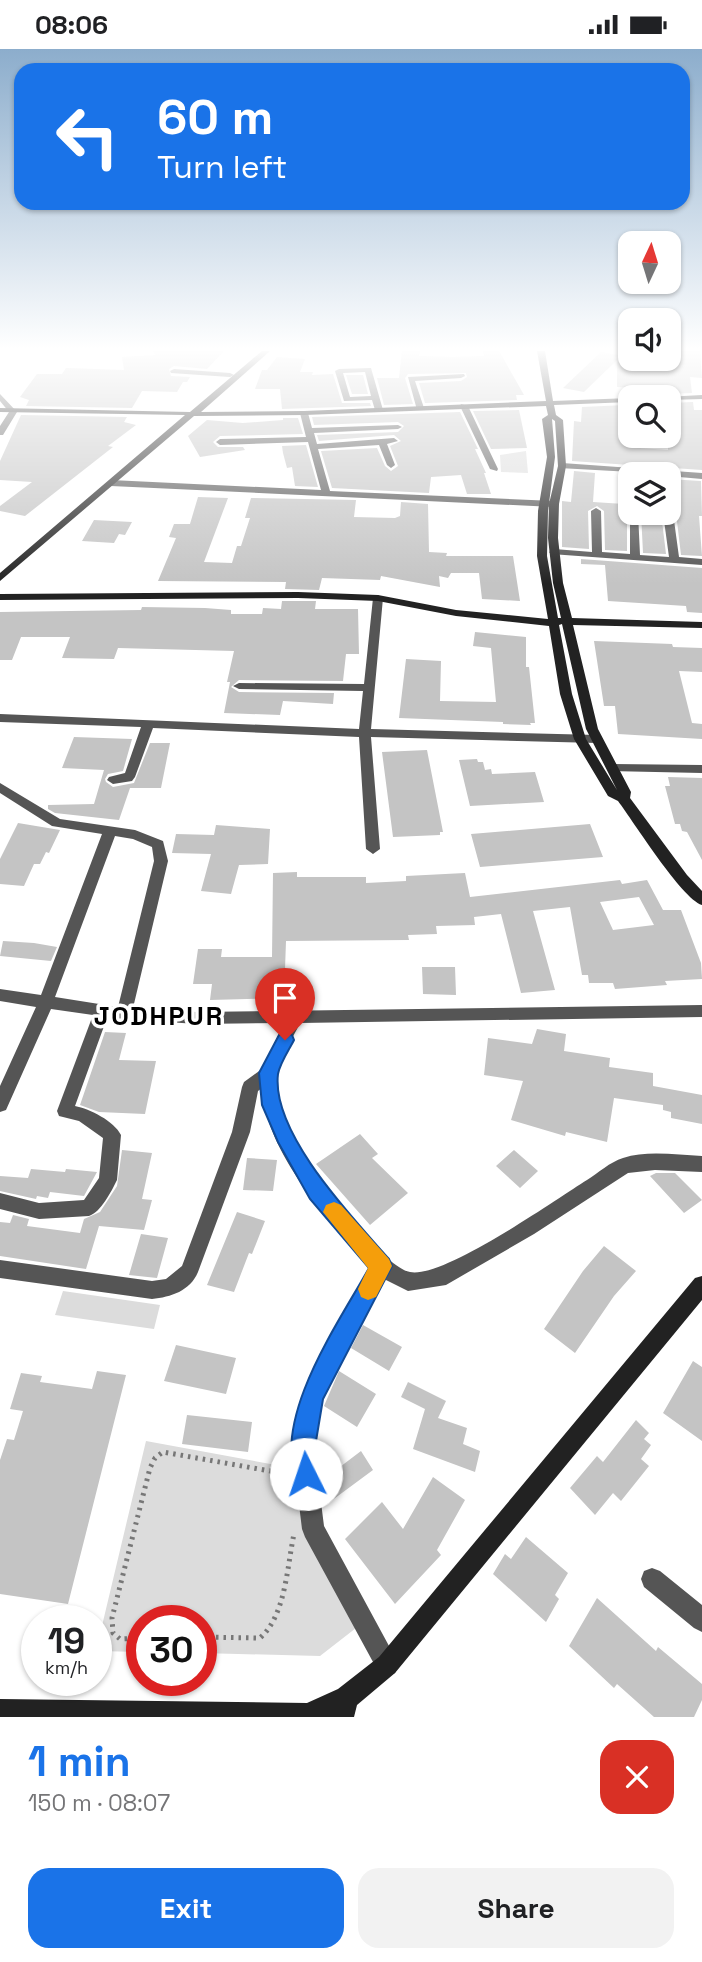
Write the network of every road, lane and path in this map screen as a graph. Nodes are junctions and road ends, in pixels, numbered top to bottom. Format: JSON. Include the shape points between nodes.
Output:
{"nodes":[{"id":1,"x":171,"y":429,"type":"edge"},
{"id":2,"x":172,"y":429,"type":"edge"},
{"id":3,"x":308,"y":429,"type":"edge"},
{"id":4,"x":385,"y":429,"type":"edge"},
{"id":5,"x":475,"y":429,"type":"edge"},
{"id":6,"x":547,"y":429,"type":"edge"},
{"id":7,"x":560,"y":429,"type":"edge"},
{"id":8,"x":311,"y":439,"type":"junction"},
{"id":9,"x":220,"y":442,"type":"dead end"},
{"id":10,"x":382,"y":442,"type":"junction"},
{"id":11,"x":394,"y":442,"type":"dead end"},
{"id":12,"x":391,"y":465,"type":"dead end"},
{"id":13,"x":562,"y":466,"type":"junction"},
{"id":14,"x":494,"y":469,"type":"dead end"},
{"id":15,"x":702,"y":476,"type":"edge"},
{"id":16,"x":111,"y":482,"type":"junction"},
{"id":17,"x":326,"y":492,"type":"junction"},
{"id":18,"x":550,"y":504,"type":"junction"},
{"id":19,"x":596,"y":511,"type":"dead end"},
{"id":20,"x":634,"y":525,"type":"edge"},
{"id":21,"x":670,"y":525,"type":"edge"},
{"id":22,"x":554,"y":552,"type":"junction"},
{"id":23,"x":597,"y":555,"type":"junction"},
{"id":24,"x":635,"y":557,"type":"junction"},
{"id":25,"x":674,"y":560,"type":"junction"},
{"id":26,"x":702,"y":562,"type":"edge"},
{"id":27,"x":0,"y":568,"type":"edge"},
{"id":28,"x":0,"y":578,"type":"edge"},
{"id":29,"x":0,"y":597,"type":"edge"},
{"id":30,"x":378,"y":598,"type":"junction"},
{"id":31,"x":559,"y":623,"type":"junction"},
{"id":32,"x":702,"y":627,"type":"edge"},
{"id":33,"x":239,"y":686,"type":"dead end"},
{"id":34,"x":370,"y":688,"type":"junction"},
{"id":35,"x":0,"y":718,"type":"edge"},
{"id":36,"x":148,"y":725,"type":"junction"},
{"id":37,"x":365,"y":733,"type":"junction"},
{"id":38,"x":580,"y":739,"type":"junction"},
{"id":39,"x":597,"y":739,"type":"junction"},
{"id":40,"x":613,"y":768,"type":"junction"},
{"id":41,"x":702,"y":769,"type":"edge"},
{"id":42,"x":113,"y":780,"type":"dead end"},
{"id":43,"x":3,"y":791,"type":"edge"},
{"id":44,"x":623,"y":798,"type":"junction"},
{"id":45,"x":110,"y":831,"type":"junction"},
{"id":46,"x":373,"y":849,"type":"dead end"},
{"id":47,"x":702,"y":900,"type":"edge"},
{"id":48,"x":0,"y":995,"type":"edge"},
{"id":49,"x":46,"y":1002,"type":"junction"},
{"id":50,"x":102,"y":1011,"type":"junction"},
{"id":51,"x":702,"y":1011,"type":"edge"},
{"id":52,"x":124,"y":1014,"type":"junction"},
{"id":53,"x":296,"y":1016,"type":"junction"},
{"id":54,"x":269,"y":1073,"type":"junction"},
{"id":55,"x":0,"y":1105,"type":"edge"},
{"id":56,"x":702,"y":1164,"type":"edge"},
{"id":57,"x":0,"y":1201,"type":"edge"},
{"id":58,"x":381,"y":1266,"type":"junction"},
{"id":59,"x":0,"y":1269,"type":"edge"},
{"id":60,"x":702,"y":1285,"type":"edge"},
{"id":61,"x":298,"y":1476,"type":"dead end"},
{"id":62,"x":294,"y":1532,"type":"dead end"},
{"id":63,"x":652,"y":1579,"type":"dead end"},
{"id":64,"x":702,"y":1620,"type":"edge"},
{"id":65,"x":217,"y":1637,"type":"edge"},
{"id":66,"x":126,"y":1639,"type":"edge"},
{"id":67,"x":387,"y":1665,"type":"junction"},
{"id":68,"x":345,"y":1707,"type":"edge"},
{"id":69,"x":0,"y":1711,"type":"edge"},
{"id":70,"x":305,"y":1716,"type":"edge"}],
"edges":[{"from":1,"to":27,"type":"street"},
{"from":2,"to":16,"type":"street"},
{"from":3,"to":8,"type":"street"},
{"from":4,"to":8,"type":"street"},
{"from":5,"to":14,"type":"street"},
{"from":6,"to":18,"type":"street"},
{"from":7,"to":13,"type":"street"},
{"from":8,"to":9,"type":"street"},
{"from":8,"to":10,"type":"street"},
{"from":8,"to":17,"type":"street"},
{"from":10,"to":11,"type":"street"},
{"from":10,"to":12,"type":"street"},
{"from":13,"to":15,"type":"street"},
{"from":13,"to":18,"type":"street"},
{"from":16,"to":17,"type":"street"},
{"from":16,"to":28,"type":"street"},
{"from":17,"to":18,"type":"street"},
{"from":18,"to":22,"type":"street"},
{"from":18,"to":31,"type":"street","via":[[542,556]]},
{"from":19,"to":23,"type":"street"},
{"from":20,"to":24,"type":"street"},
{"from":21,"to":25,"type":"street"},
{"from":22,"to":23,"type":"street"},
{"from":22,"to":31,"type":"street"},
{"from":23,"to":24,"type":"street"},
{"from":24,"to":25,"type":"street"},
{"from":25,"to":26,"type":"street"},
{"from":29,"to":30,"type":"street"},
{"from":30,"to":31,"type":"street","via":[[456,613]]},
{"from":30,"to":34,"type":"street"},
{"from":31,"to":32,"type":"street"},
{"from":31,"to":38,"type":"street","via":[[566,694]]},
{"from":31,"to":39,"type":"street"},
{"from":33,"to":34,"type":"street"},
{"from":34,"to":37,"type":"street"},
{"from":35,"to":36,"type":"street"},
{"from":36,"to":37,"type":"street"},
{"from":36,"to":42,"type":"street","via":[[131,774]]},
{"from":37,"to":38,"type":"street"},
{"from":37,"to":46,"type":"street"},
{"from":38,"to":39,"type":"street"},
{"from":38,"to":44,"type":"street","via":[[613,793]]},
{"from":39,"to":40,"type":"street"},
{"from":40,"to":41,"type":"street"},
{"from":40,"to":44,"type":"street","via":[[625,792]]},
{"from":43,"to":45,"type":"street","via":[[57,823]]},
{"from":44,"to":47,"type":"street"},
{"from":45,"to":49,"type":"street"},
{"from":45,"to":52,"type":"street","via":[[158,844],[160,861]]},
{"from":48,"to":49,"type":"street"},
{"from":49,"to":50,"type":"street"},
{"from":49,"to":55,"type":"street"},
{"from":50,"to":52,"type":"street"},
{"from":50,"to":57,"type":"street","via":[[65,1111],[83,1115],[112,1135],[108,1180],[89,1208],[39,1211]]},
{"from":51,"to":53,"type":"street"},
{"from":52,"to":53,"type":"street"},
{"from":53,"to":54,"type":"street"},
{"from":54,"to":58,"type":"street","via":[[272,1105],[317,1193]]},
{"from":54,"to":59,"type":"street","via":[[250,1087],[241,1132],[188,1272],[170,1289]]},
{"from":56,"to":58,"type":"street","via":[[625,1165],[446,1276],[408,1282]]},
{"from":58,"to":67,"type":"street","via":[[312,1397],[303,1447],[313,1529]]},
{"from":60,"to":67,"type":"street"},
{"from":61,"to":66,"type":"path","via":[[184,1454],[163,1452],[155,1458],[112,1618],[113,1633]]},
{"from":62,"to":65,"type":"path","via":[[267,1635]]},
{"from":63,"to":64,"type":"street"},
{"from":67,"to":68,"type":"street"},
{"from":68,"to":70,"type":"street"},
{"from":69,"to":70,"type":"street"}]}
